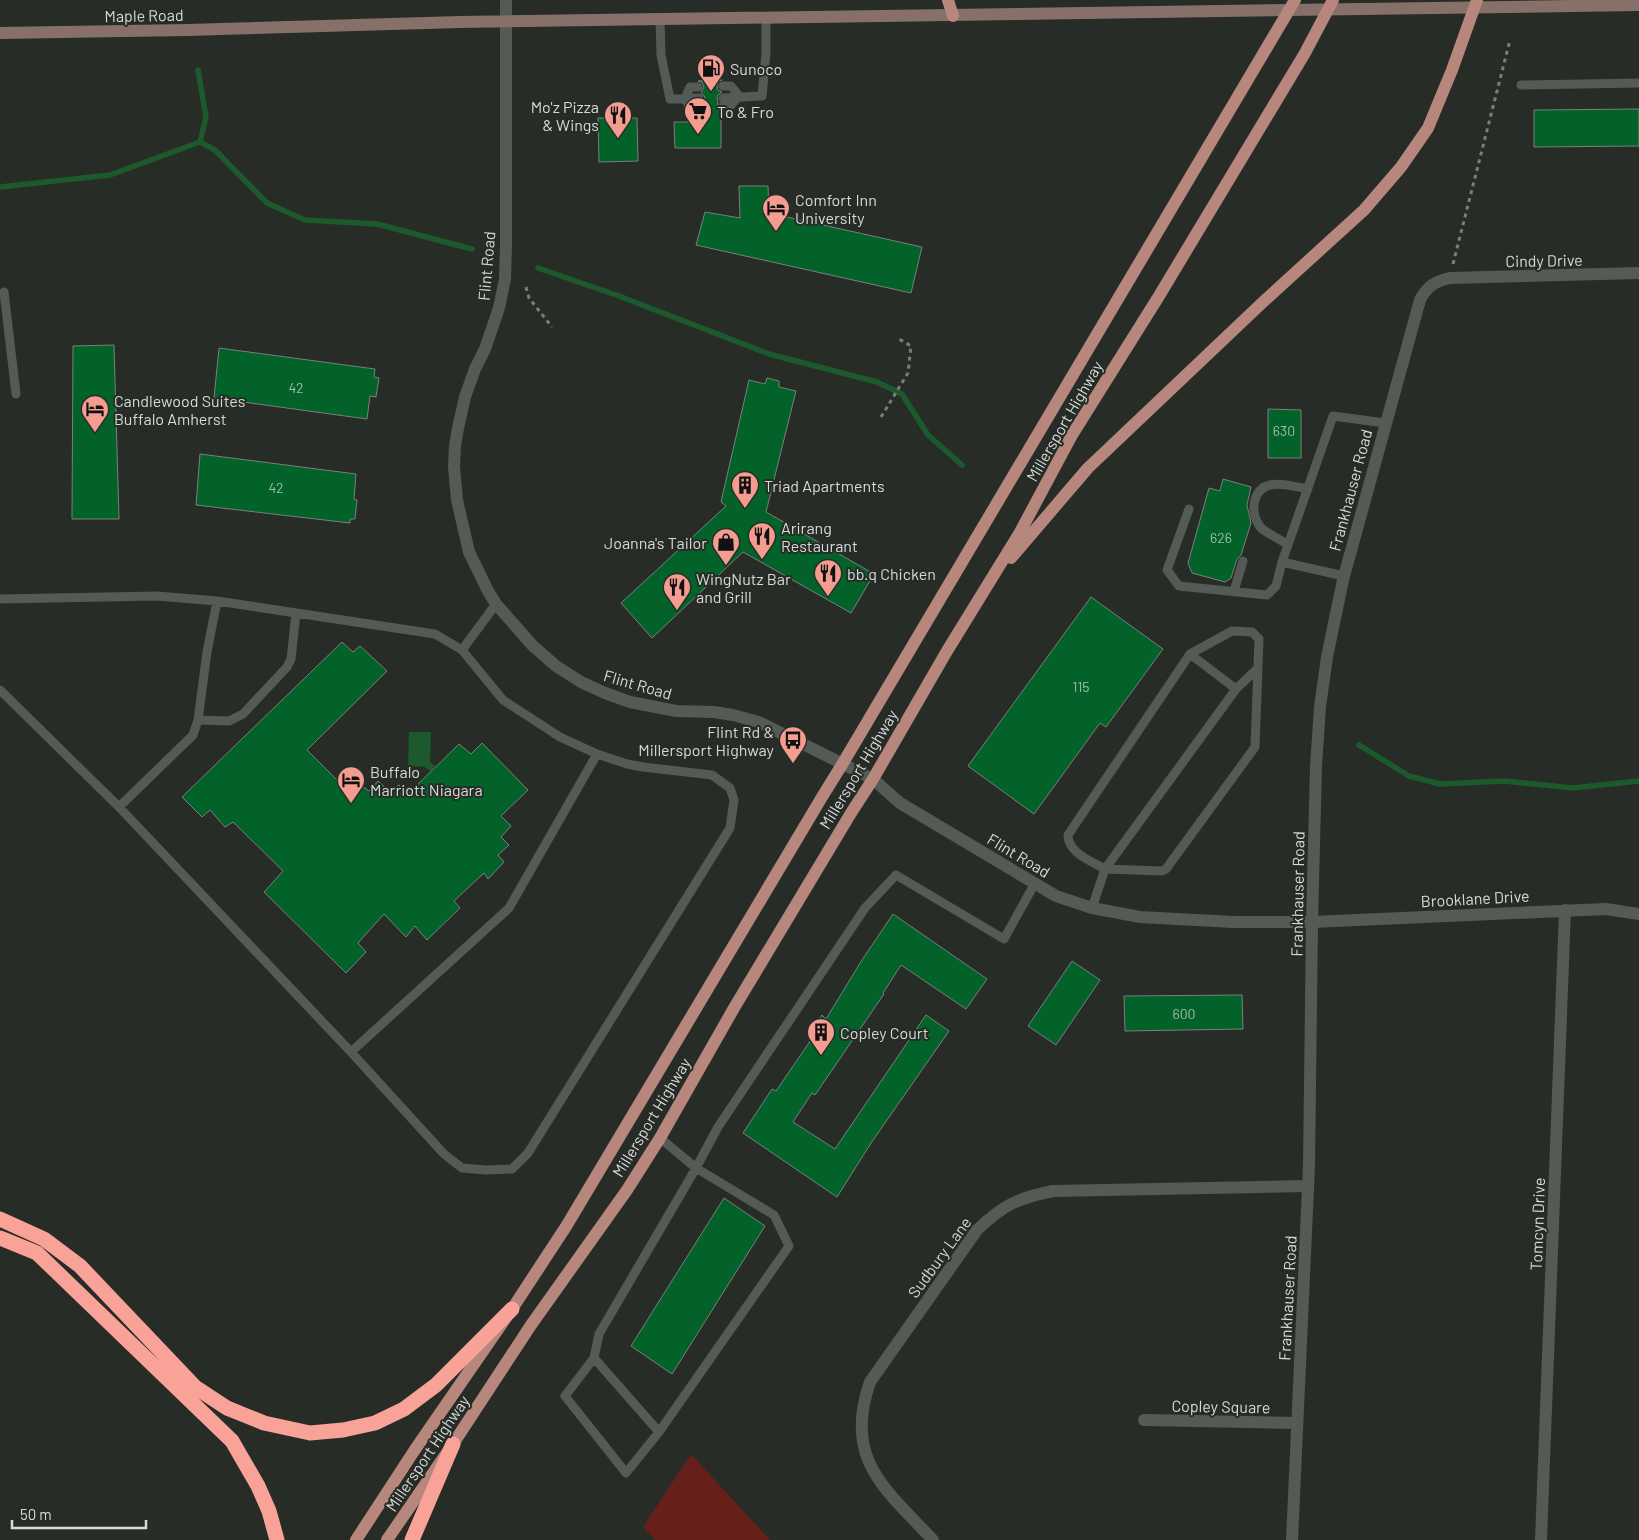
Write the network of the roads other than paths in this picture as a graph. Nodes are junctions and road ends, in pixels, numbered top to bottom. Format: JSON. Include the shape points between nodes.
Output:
{"nodes":[{"id":1,"x":506,"y":0,"type":"edge"},
{"id":2,"x":948,"y":0,"type":"edge"},
{"id":3,"x":956,"y":0,"type":"edge"},
{"id":4,"x":1295,"y":0,"type":"edge"},
{"id":5,"x":1333,"y":0,"type":"edge"},
{"id":6,"x":1476,"y":4,"type":"edge"},
{"id":7,"x":1639,"y":5,"type":"edge"},
{"id":8,"x":953,"y":16,"type":"junction"},
{"id":9,"x":766,"y":18,"type":"junction"},
{"id":10,"x":660,"y":19,"type":"junction"},
{"id":11,"x":506,"y":22,"type":"junction"},
{"id":12,"x":0,"y":33,"type":"edge"},
{"id":13,"x":1639,"y":83,"type":"edge"},
{"id":14,"x":1521,"y":85,"type":"dead end"},
{"id":15,"x":723,"y":86,"type":"dead end"},
{"id":16,"x":698,"y":87,"type":"dead end"},
{"id":17,"x":739,"y":96,"type":"junction"},
{"id":18,"x":684,"y":99,"type":"junction"},
{"id":19,"x":723,"y":102,"type":"dead end"},
{"id":20,"x":699,"y":103,"type":"dead end"},
{"id":21,"x":1639,"y":273,"type":"edge"},
{"id":22,"x":1450,"y":278,"type":"joint"},
{"id":23,"x":4,"y":292,"type":"dead end"},
{"id":24,"x":16,"y":394,"type":"dead end"},
{"id":25,"x":1385,"y":423,"type":"junction"},
{"id":26,"x":1308,"y":489,"type":"junction"},
{"id":27,"x":1189,"y":509,"type":"dead end"},
{"id":28,"x":1288,"y":544,"type":"junction"},
{"id":29,"x":1243,"y":561,"type":"dead end"},
{"id":30,"x":1282,"y":562,"type":"junction"},
{"id":31,"x":1344,"y":576,"type":"junction"},
{"id":32,"x":989,"y":583,"type":"junction"},
{"id":33,"x":1234,"y":591,"type":"junction"},
{"id":34,"x":0,"y":599,"type":"edge"},
{"id":35,"x":217,"y":601,"type":"junction"},
{"id":36,"x":496,"y":604,"type":"junction"},
{"id":37,"x":296,"y":613,"type":"junction"},
{"id":38,"x":462,"y":650,"type":"junction"},
{"id":39,"x":1190,"y":654,"type":"junction"},
{"id":40,"x":1258,"y":668,"type":"junction"},
{"id":41,"x":1236,"y":689,"type":"junction"},
{"id":42,"x":0,"y":690,"type":"edge"},
{"id":43,"x":198,"y":720,"type":"junction"},
{"id":44,"x":597,"y":754,"type":"junction"},
{"id":45,"x":843,"y":763,"type":"junction"},
{"id":46,"x":873,"y":779,"type":"junction"},
{"id":47,"x":119,"y":807,"type":"junction"},
{"id":48,"x":1105,"y":869,"type":"junction"},
{"id":49,"x":1035,"y":882,"type":"junction"},
{"id":50,"x":1092,"y":908,"type":"junction"},
{"id":51,"x":1565,"y":910,"type":"junction"},
{"id":52,"x":1639,"y":914,"type":"edge"},
{"id":53,"x":1312,"y":922,"type":"junction"},
{"id":54,"x":351,"y":1052,"type":"junction"},
{"id":55,"x":660,"y":1138,"type":"junction"},
{"id":56,"x":696,"y":1168,"type":"junction"},
{"id":57,"x":1308,"y":1186,"type":"junction"},
{"id":58,"x":0,"y":1219,"type":"edge"},
{"id":59,"x":0,"y":1238,"type":"edge"},
{"id":60,"x":512,"y":1309,"type":"junction"},
{"id":61,"x":594,"y":1358,"type":"junction"},
{"id":62,"x":1144,"y":1420,"type":"dead end"},
{"id":63,"x":1297,"y":1423,"type":"junction"},
{"id":64,"x":659,"y":1432,"type":"junction"},
{"id":65,"x":453,"y":1444,"type":"junction"},
{"id":66,"x":277,"y":1540,"type":"edge"},
{"id":67,"x":356,"y":1540,"type":"edge"},
{"id":68,"x":387,"y":1540,"type":"edge"},
{"id":69,"x":412,"y":1540,"type":"edge"},
{"id":70,"x":933,"y":1540,"type":"edge"},
{"id":71,"x":1292,"y":1540,"type":"edge"},
{"id":72,"x":1541,"y":1540,"type":"edge"}],
"edges":[{"from":1,"to":11,"type":"street","name":"Flint Road"},
{"from":2,"to":8,"type":"main road"},
{"from":3,"to":8,"type":"main road"},
{"from":4,"to":45,"type":"main road","name":"Millersport Highway"},
{"from":5,"to":32,"type":"main road","name":"Millersport Highway","via":[[1305,53],[1160,296],[1072,435]]},
{"from":6,"to":7,"type":"main road","name":"Maple Road"},
{"from":6,"to":8,"type":"main road","name":"Maple Road"},
{"from":6,"to":32,"type":"main road","via":[[1428,128],[1401,167],[1364,210],[1088,468]]},
{"from":8,"to":9,"type":"main road","name":"Maple Road"},
{"from":9,"to":10,"type":"main road","name":"Maple Road"},
{"from":9,"to":17,"type":"lane","via":[[762,96]]},
{"from":10,"to":11,"type":"main road","name":"Maple Road"},
{"from":10,"to":18,"type":"lane","via":[[661,55],[670,99]]},
{"from":11,"to":12,"type":"main road","name":"Maple Road"},
{"from":11,"to":36,"type":"street","name":"Flint Road","via":[[505,279],[493,328],[465,397],[454,466],[457,500],[469,552]]},
{"from":13,"to":14,"type":"lane"},
{"from":15,"to":17,"type":"lane","via":[[731,86]]},
{"from":16,"to":18,"type":"lane","via":[[690,87]]},
{"from":17,"to":19,"type":"lane","via":[[731,105]]},
{"from":18,"to":20,"type":"lane","via":[[690,107]]},
{"from":21,"to":22,"type":"street","name":"Cindy Drive"},
{"from":22,"to":25,"type":"street","name":"Frankhauser Road","via":[[1428,287],[1417,305]]},
{"from":23,"to":24,"type":"lane"},
{"from":25,"to":26,"type":"lane","via":[[1333,416]]},
{"from":25,"to":31,"type":"street","name":"Frankhauser Road"},
{"from":26,"to":28,"type":"lane"},
{"from":26,"to":28,"type":"lane","via":[[1278,483],[1258,492],[1254,505],[1261,527]]},
{"from":27,"to":33,"type":"lane","via":[[1167,570],[1179,586]]},
{"from":28,"to":30,"type":"lane"},
{"from":29,"to":33,"type":"lane"},
{"from":30,"to":31,"type":"lane"},
{"from":30,"to":33,"type":"lane","via":[[1276,586],[1267,595]]},
{"from":31,"to":53,"type":"street","name":"Frankhauser Road","via":[[1327,657],[1320,716]]},
{"from":32,"to":46,"type":"main road","name":"Millersport Highway"},
{"from":34,"to":35,"type":"lane","via":[[157,596]]},
{"from":35,"to":37,"type":"lane"},
{"from":35,"to":43,"type":"lane"},
{"from":36,"to":38,"type":"lane"},
{"from":36,"to":45,"type":"street","name":"Flint Road","via":[[533,646],[556,666],[605,693],[643,705],[676,711],[714,712],[759,722]]},
{"from":37,"to":38,"type":"lane","via":[[435,634]]},
{"from":37,"to":43,"type":"lane","via":[[288,667],[244,714],[229,721]]},
{"from":38,"to":44,"type":"lane","via":[[503,700],[560,737]]},
{"from":39,"to":40,"type":"lane","via":[[1232,631],[1252,632],[1259,639]]},
{"from":39,"to":41,"type":"lane"},
{"from":39,"to":48,"type":"lane","via":[[1068,835],[1075,851]]},
{"from":40,"to":41,"type":"lane"},
{"from":40,"to":48,"type":"lane","via":[[1255,747],[1166,869]]},
{"from":41,"to":48,"type":"lane"},
{"from":42,"to":47,"type":"lane"},
{"from":43,"to":47,"type":"lane","via":[[193,735]]},
{"from":44,"to":54,"type":"lane","via":[[509,908]]},
{"from":44,"to":54,"type":"lane","via":[[643,768],[712,775],[730,788],[734,800],[733,815],[730,828],[528,1153],[512,1169],[462,1168],[444,1154]]},
{"from":45,"to":46,"type":"street","name":"Flint Road"},
{"from":45,"to":60,"type":"main road","name":"Millersport Highway","via":[[567,1225]]},
{"from":46,"to":49,"type":"street","name":"Flint Road","via":[[900,803]]},
{"from":46,"to":55,"type":"main road","name":"Millersport Highway","via":[[734,1008]]},
{"from":47,"to":54,"type":"lane"},
{"from":48,"to":50,"type":"lane"},
{"from":49,"to":50,"type":"street","name":"Flint Road","via":[[1056,896]]},
{"from":49,"to":56,"type":"lane","via":[[1004,939],[896,875],[865,908],[718,1127]]},
{"from":50,"to":53,"type":"street","name":"Flint Road","via":[[1177,920]]},
{"from":51,"to":52,"type":"street","name":"Brooklane Drive","via":[[1606,909]]},
{"from":51,"to":53,"type":"street","name":"Brooklane Drive"},
{"from":51,"to":72,"type":"street","name":"Tomcyn Drive"},
{"from":53,"to":57,"type":"street","name":"Frankhauser Road"},
{"from":55,"to":56,"type":"lane"},
{"from":55,"to":65,"type":"main road","name":"Millersport Highway"},
{"from":56,"to":61,"type":"lane","via":[[599,1334]]},
{"from":56,"to":64,"type":"lane","via":[[774,1215],[789,1246]]},
{"from":57,"to":63,"type":"street","name":"Frankhauser Road"},
{"from":57,"to":70,"type":"street","name":"Sudbury Lane","via":[[1053,1191],[1029,1195],[1011,1203],[977,1230],[870,1382],[860,1421],[867,1460],[876,1478]]},
{"from":58,"to":60,"type":"highway","via":[[44,1239],[80,1266],[195,1387],[226,1408],[264,1423],[310,1433],[343,1430],[375,1422],[404,1409],[436,1385]]},
{"from":59,"to":66,"type":"highway","via":[[37,1253],[232,1442],[258,1486]]},
{"from":60,"to":67,"type":"main road","name":"Millersport Highway"},
{"from":61,"to":64,"type":"lane"},
{"from":61,"to":64,"type":"lane","via":[[565,1396],[626,1473]]},
{"from":62,"to":63,"type":"street","name":"Copley Square"},
{"from":63,"to":71,"type":"street","name":"Frankhauser Road"},
{"from":65,"to":68,"type":"main road","name":"Millersport Highway"},
{"from":65,"to":69,"type":"highway"}]}
